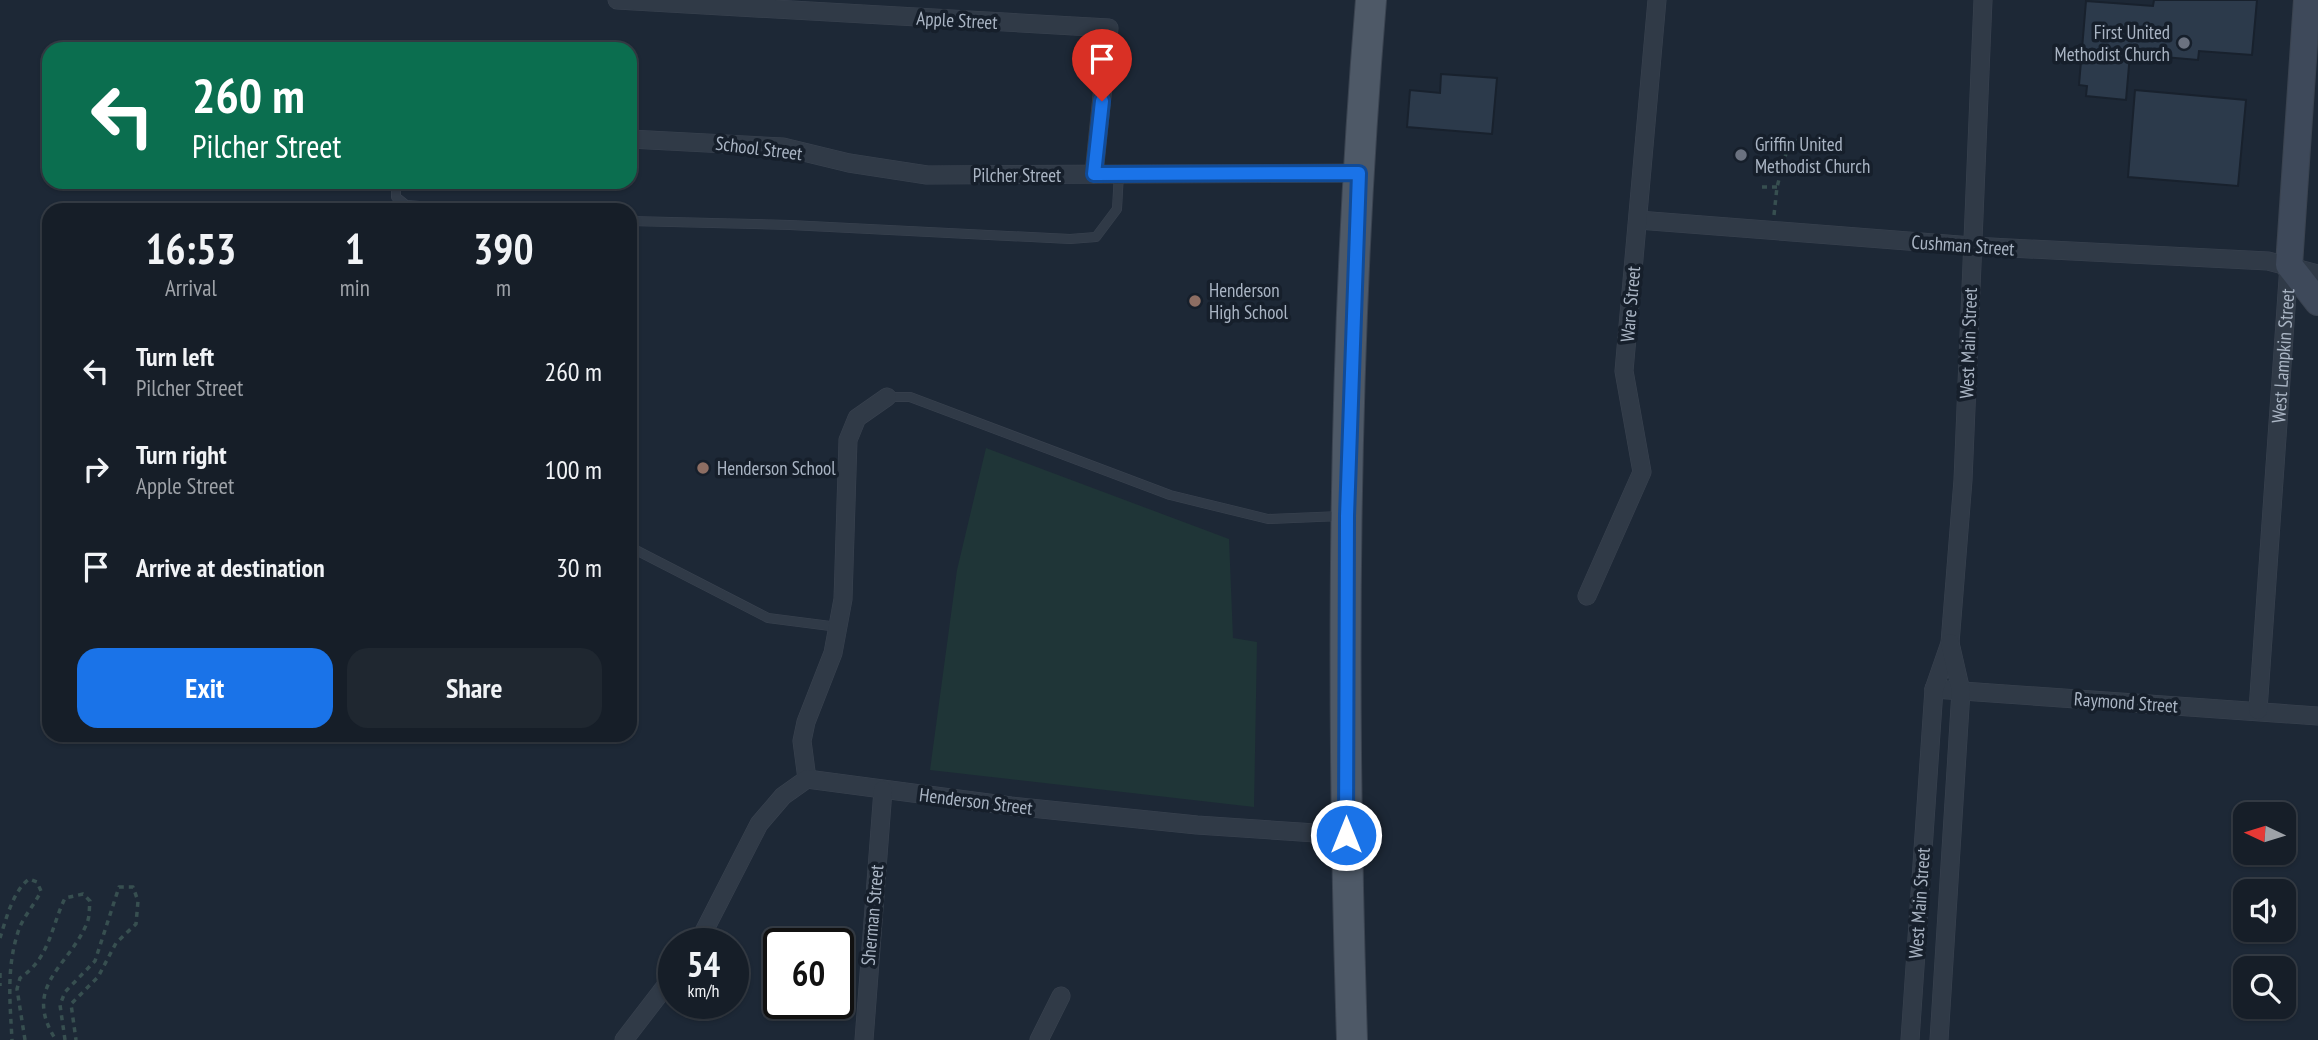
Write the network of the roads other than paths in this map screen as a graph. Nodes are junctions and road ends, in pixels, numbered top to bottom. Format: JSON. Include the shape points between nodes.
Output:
{"nodes":[{"id":1,"x":1371,"y":0,"type":"edge"},
{"id":2,"x":1657,"y":0,"type":"edge"},
{"id":3,"x":1983,"y":0,"type":"edge"},
{"id":4,"x":2307,"y":0,"type":"edge"},
{"id":5,"x":617,"y":1,"type":"edge"},
{"id":6,"x":2311,"y":45,"type":"edge"},
{"id":7,"x":637,"y":139,"type":"edge"},
{"id":8,"x":1119,"y":173,"type":"junction"},
{"id":9,"x":1359,"y":173,"type":"junction"},
{"id":10,"x":1094,"y":174,"type":"junction"},
{"id":11,"x":927,"y":175,"type":"joint"},
{"id":12,"x":397,"y":189,"type":"edge"},
{"id":13,"x":404,"y":203,"type":"edge"},
{"id":14,"x":1638,"y":220,"type":"junction"},
{"id":15,"x":637,"y":221,"type":"edge"},
{"id":16,"x":1972,"y":246,"type":"junction"},
{"id":17,"x":2289,"y":265,"type":"junction"},
{"id":18,"x":2318,"y":274,"type":"edge"},
{"id":19,"x":2318,"y":302,"type":"edge"},
{"id":20,"x":887,"y":397,"type":"joint"},
{"id":21,"x":1347,"y":516,"type":"junction"},
{"id":22,"x":637,"y":551,"type":"edge"},
{"id":23,"x":1587,"y":596,"type":"dead end"},
{"id":24,"x":838,"y":627,"type":"junction"},
{"id":25,"x":1951,"y":643,"type":"junction"},
{"id":26,"x":1934,"y":689,"type":"junction"},
{"id":27,"x":1961,"y":691,"type":"junction"},
{"id":28,"x":2258,"y":710,"type":"junction"},
{"id":29,"x":2318,"y":716,"type":"edge"},
{"id":30,"x":807,"y":779,"type":"junction"},
{"id":31,"x":883,"y":790,"type":"junction"},
{"id":32,"x":1346,"y":835,"type":"junction"},
{"id":33,"x":706,"y":928,"type":"edge"},
{"id":34,"x":658,"y":996,"type":"edge"},
{"id":35,"x":1061,"y":996,"type":"dead end"},
{"id":36,"x":624,"y":1040,"type":"edge"},
{"id":37,"x":864,"y":1040,"type":"edge"},
{"id":38,"x":1039,"y":1040,"type":"edge"},
{"id":39,"x":1352,"y":1040,"type":"edge"},
{"id":40,"x":1910,"y":1040,"type":"edge"},
{"id":41,"x":1939,"y":1040,"type":"edge"}],
"edges":[{"from":1,"to":9,"type":"main road"},
{"from":2,"to":14,"type":"street","name":"Ware Street"},
{"from":3,"to":16,"type":"street","name":"West Main Street"},
{"from":4,"to":6,"type":"street","name":"West Lampkin Street"},
{"from":5,"to":10,"type":"street","name":"Apple Street","via":[[1109,28]]},
{"from":6,"to":17,"type":"street","name":"West Lampkin Street"},
{"from":7,"to":11,"type":"street","name":"School Street","via":[[783,147]]},
{"from":8,"to":9,"type":"street","name":"Pilcher Street"},
{"from":8,"to":10,"type":"street","name":"Pilcher Street"},
{"from":8,"to":15,"type":"lane","via":[[1117,209],[1096,237]]},
{"from":9,"to":21,"type":"main road"},
{"from":10,"to":11,"type":"street","name":"Pilcher Street"},
{"from":12,"to":13,"type":"lane","via":[[396,197]]},
{"from":14,"to":16,"type":"street","name":"Cushman Street"},
{"from":14,"to":23,"type":"street","name":"Ware Street","via":[[1624,371],[1642,472]]},
{"from":16,"to":17,"type":"street","name":"Cushman Street"},
{"from":16,"to":25,"type":"street","name":"West Main Street"},
{"from":17,"to":18,"type":"street","name":"Cushman Street"},
{"from":17,"to":19,"type":"street"},
{"from":17,"to":28,"type":"street","name":"West Lampkin Street"},
{"from":20,"to":21,"type":"lane","via":[[911,397],[1170,495],[1268,519]]},
{"from":20,"to":24,"type":"street","via":[[857,418],[848,440]]},
{"from":21,"to":32,"type":"main road"},
{"from":22,"to":24,"type":"lane","via":[[768,618]]},
{"from":24,"to":30,"type":"street","via":[[802,741]]},
{"from":25,"to":26,"type":"street","name":"West Main Street"},
{"from":25,"to":27,"type":"street","name":"West Main Street"},
{"from":26,"to":27,"type":"street","name":"Raymond Street"},
{"from":26,"to":40,"type":"street","name":"West Main Street"},
{"from":27,"to":28,"type":"street","name":"Raymond Street"},
{"from":27,"to":41,"type":"street","name":"West Main Street"},
{"from":28,"to":29,"type":"street","name":"Raymond Street"},
{"from":30,"to":31,"type":"street","name":"Henderson Street"},
{"from":30,"to":33,"type":"street","via":[[783,796],[759,824]]},
{"from":31,"to":32,"type":"street","name":"Henderson Street","via":[[1197,825]]},
{"from":31,"to":37,"type":"street","name":"Sherman Street"},
{"from":32,"to":39,"type":"main road"},
{"from":34,"to":36,"type":"street"},
{"from":35,"to":38,"type":"street"}]}
